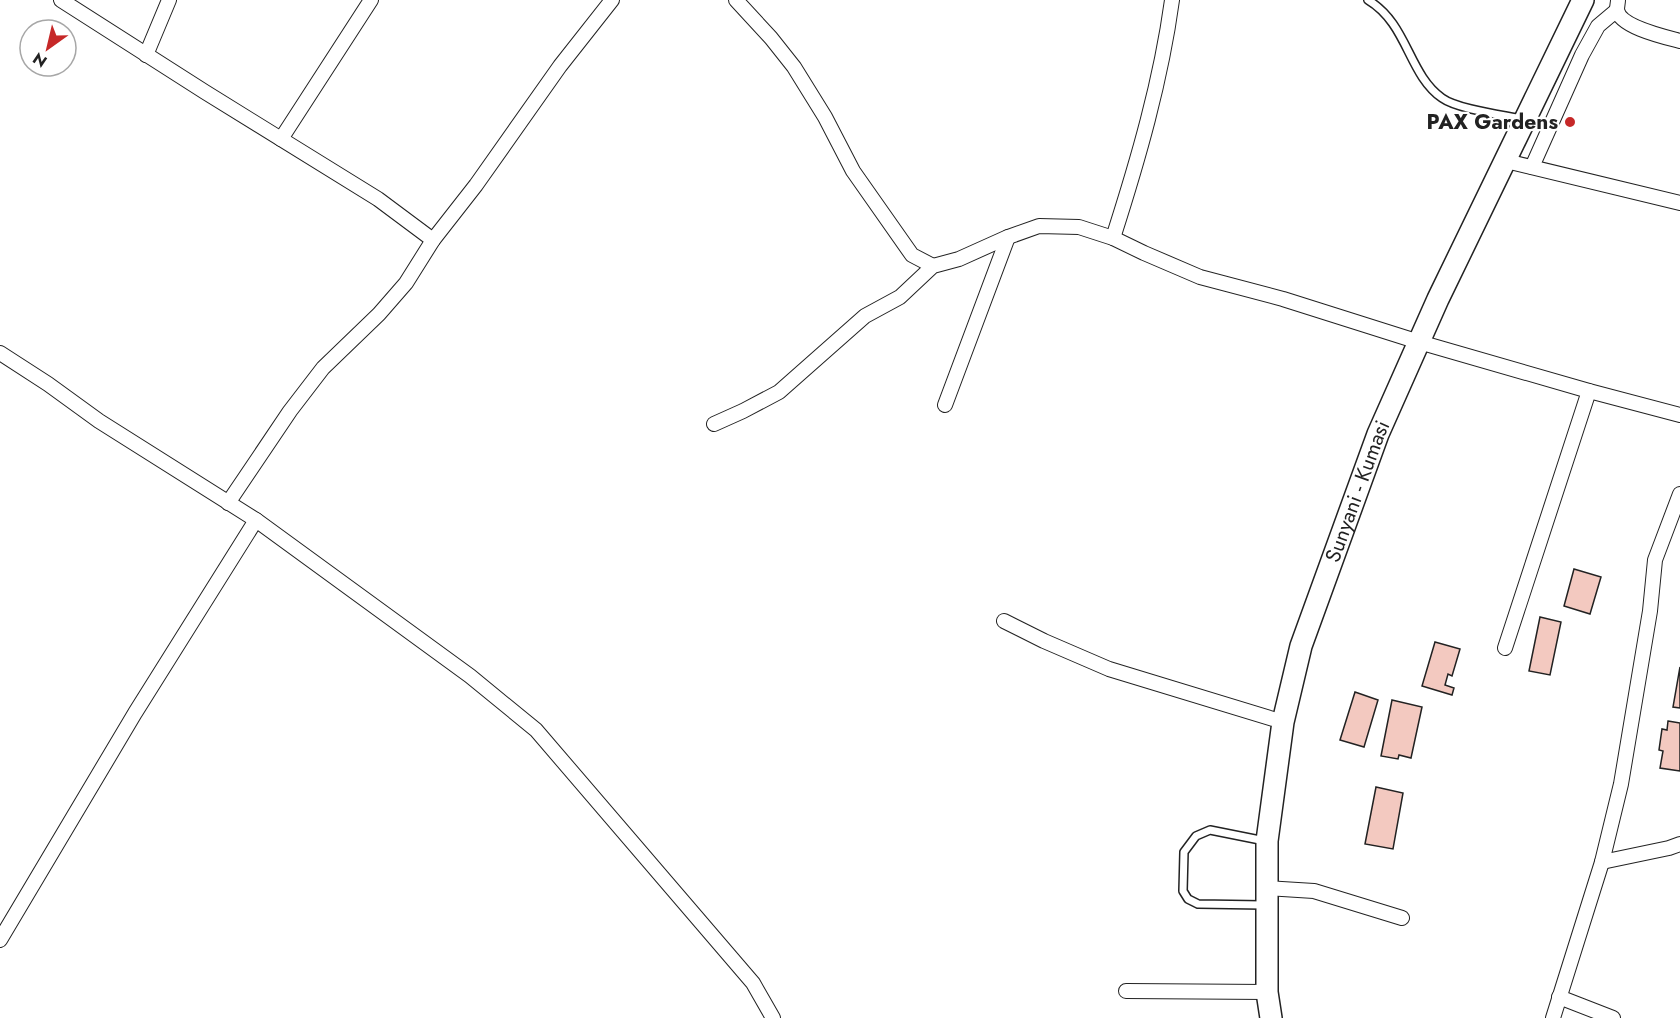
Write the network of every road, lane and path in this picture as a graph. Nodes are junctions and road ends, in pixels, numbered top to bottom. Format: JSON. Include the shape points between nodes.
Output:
{"nodes":[{"id":1,"x":61,"y":0,"type":"edge"},
{"id":2,"x":169,"y":0,"type":"edge"},
{"id":3,"x":370,"y":0,"type":"edge"},
{"id":4,"x":612,"y":0,"type":"edge"},
{"id":5,"x":736,"y":0,"type":"edge"},
{"id":6,"x":1172,"y":0,"type":"edge"},
{"id":7,"x":1368,"y":0,"type":"edge"},
{"id":8,"x":1583,"y":0,"type":"edge"},
{"id":9,"x":1618,"y":5,"type":"edge"},
{"id":10,"x":1680,"y":41,"type":"edge"},
{"id":11,"x":146,"y":55,"type":"junction"},
{"id":12,"x":1525,"y":119,"type":"junction"},
{"id":13,"x":281,"y":139,"type":"junction"},
{"id":14,"x":1506,"y":161,"type":"junction"},
{"id":15,"x":1532,"y":167,"type":"junction"},
{"id":16,"x":1680,"y":203,"type":"edge"},
{"id":17,"x":1008,"y":237,"type":"junction"},
{"id":18,"x":1113,"y":238,"type":"junction"},
{"id":19,"x":434,"y":240,"type":"junction"},
{"id":20,"x":933,"y":266,"type":"junction"},
{"id":21,"x":1419,"y":342,"type":"junction"},
{"id":22,"x":0,"y":353,"type":"edge"},
{"id":23,"x":1589,"y":391,"type":"junction"},
{"id":24,"x":945,"y":405,"type":"dead end"},
{"id":25,"x":1680,"y":415,"type":"edge"},
{"id":26,"x":714,"y":424,"type":"dead end"},
{"id":27,"x":1680,"y":494,"type":"edge"},
{"id":28,"x":228,"y":503,"type":"junction"},
{"id":29,"x":256,"y":520,"type":"junction"},
{"id":30,"x":1004,"y":621,"type":"dead end"},
{"id":31,"x":1505,"y":648,"type":"dead end"},
{"id":32,"x":1283,"y":722,"type":"junction"},
{"id":33,"x":1267,"y":841,"type":"junction"},
{"id":34,"x":1680,"y":844,"type":"edge"},
{"id":35,"x":1602,"y":862,"type":"junction"},
{"id":36,"x":1266,"y":897,"type":"junction"},
{"id":37,"x":1402,"y":918,"type":"dead end"},
{"id":38,"x":0,"y":940,"type":"edge"},
{"id":39,"x":1126,"y":991,"type":"dead end"},
{"id":40,"x":1267,"y":992,"type":"junction"},
{"id":41,"x":1559,"y":997,"type":"junction"},
{"id":42,"x":773,"y":1018,"type":"edge"},
{"id":43,"x":1271,"y":1018,"type":"edge"},
{"id":44,"x":1553,"y":1018,"type":"edge"},
{"id":45,"x":1613,"y":1018,"type":"edge"}],
"edges":[{"from":1,"to":11,"type":"street"},
{"from":2,"to":11,"type":"street"},
{"from":3,"to":13,"type":"street"},
{"from":4,"to":19,"type":"street"},
{"from":5,"to":20,"type":"street","via":[[794,67],[853,171],[912,255]]},
{"from":6,"to":18,"type":"street","via":[[1140,154]]},
{"from":7,"to":12,"type":"lane","via":[[1394,23],[1424,80],[1442,99]]},
{"from":8,"to":12,"type":"main road","name":"Sunyani - Kumasi"},
{"from":9,"to":10,"type":"street","via":[[1622,18],[1634,26]]},
{"from":9,"to":15,"type":"street","via":[[1598,26],[1582,55]]},
{"from":11,"to":13,"type":"street"},
{"from":12,"to":14,"type":"main road","name":"Sunyani - Kumasi"},
{"from":13,"to":19,"type":"street","via":[[378,199]]},
{"from":14,"to":15,"type":"street"},
{"from":14,"to":21,"type":"main road","name":"Sunyani - Kumasi"},
{"from":15,"to":16,"type":"street"},
{"from":17,"to":18,"type":"street","via":[[1039,226],[1079,227]]},
{"from":17,"to":20,"type":"street"},
{"from":17,"to":24,"type":"street"},
{"from":18,"to":21,"type":"street","via":[[1200,277]]},
{"from":19,"to":28,"type":"street","via":[[406,283],[323,368]]},
{"from":20,"to":26,"type":"street","via":[[900,297],[865,316],[779,392]]},
{"from":21,"to":23,"type":"street"},
{"from":21,"to":32,"type":"main road","name":"Sunyani - Kumasi","via":[[1378,434],[1301,646]]},
{"from":22,"to":28,"type":"street"},
{"from":23,"to":25,"type":"street"},
{"from":23,"to":31,"type":"street"},
{"from":27,"to":35,"type":"street","via":[[1654,560],[1650,610],[1621,784]]},
{"from":28,"to":29,"type":"street"},
{"from":29,"to":38,"type":"street"},
{"from":29,"to":42,"type":"street","via":[[470,675],[536,730],[753,983]]},
{"from":30,"to":32,"type":"street","via":[[1109,669]]},
{"from":32,"to":33,"type":"main road","name":"Sunyani - Kumasi"},
{"from":33,"to":36,"type":"main road","name":"Sunyani - Kumasi"},
{"from":33,"to":36,"type":"lane","via":[[1210,830],[1196,836],[1184,852],[1183,891],[1198,904]]},
{"from":34,"to":35,"type":"street"},
{"from":35,"to":41,"type":"street"},
{"from":36,"to":37,"type":"street","via":[[1314,891]]},
{"from":36,"to":40,"type":"main road","name":"Sunyani - Kumasi"},
{"from":39,"to":40,"type":"street"},
{"from":40,"to":43,"type":"main road","name":"Sunyani - Kumasi"},
{"from":41,"to":44,"type":"street"},
{"from":41,"to":45,"type":"street"}]}
